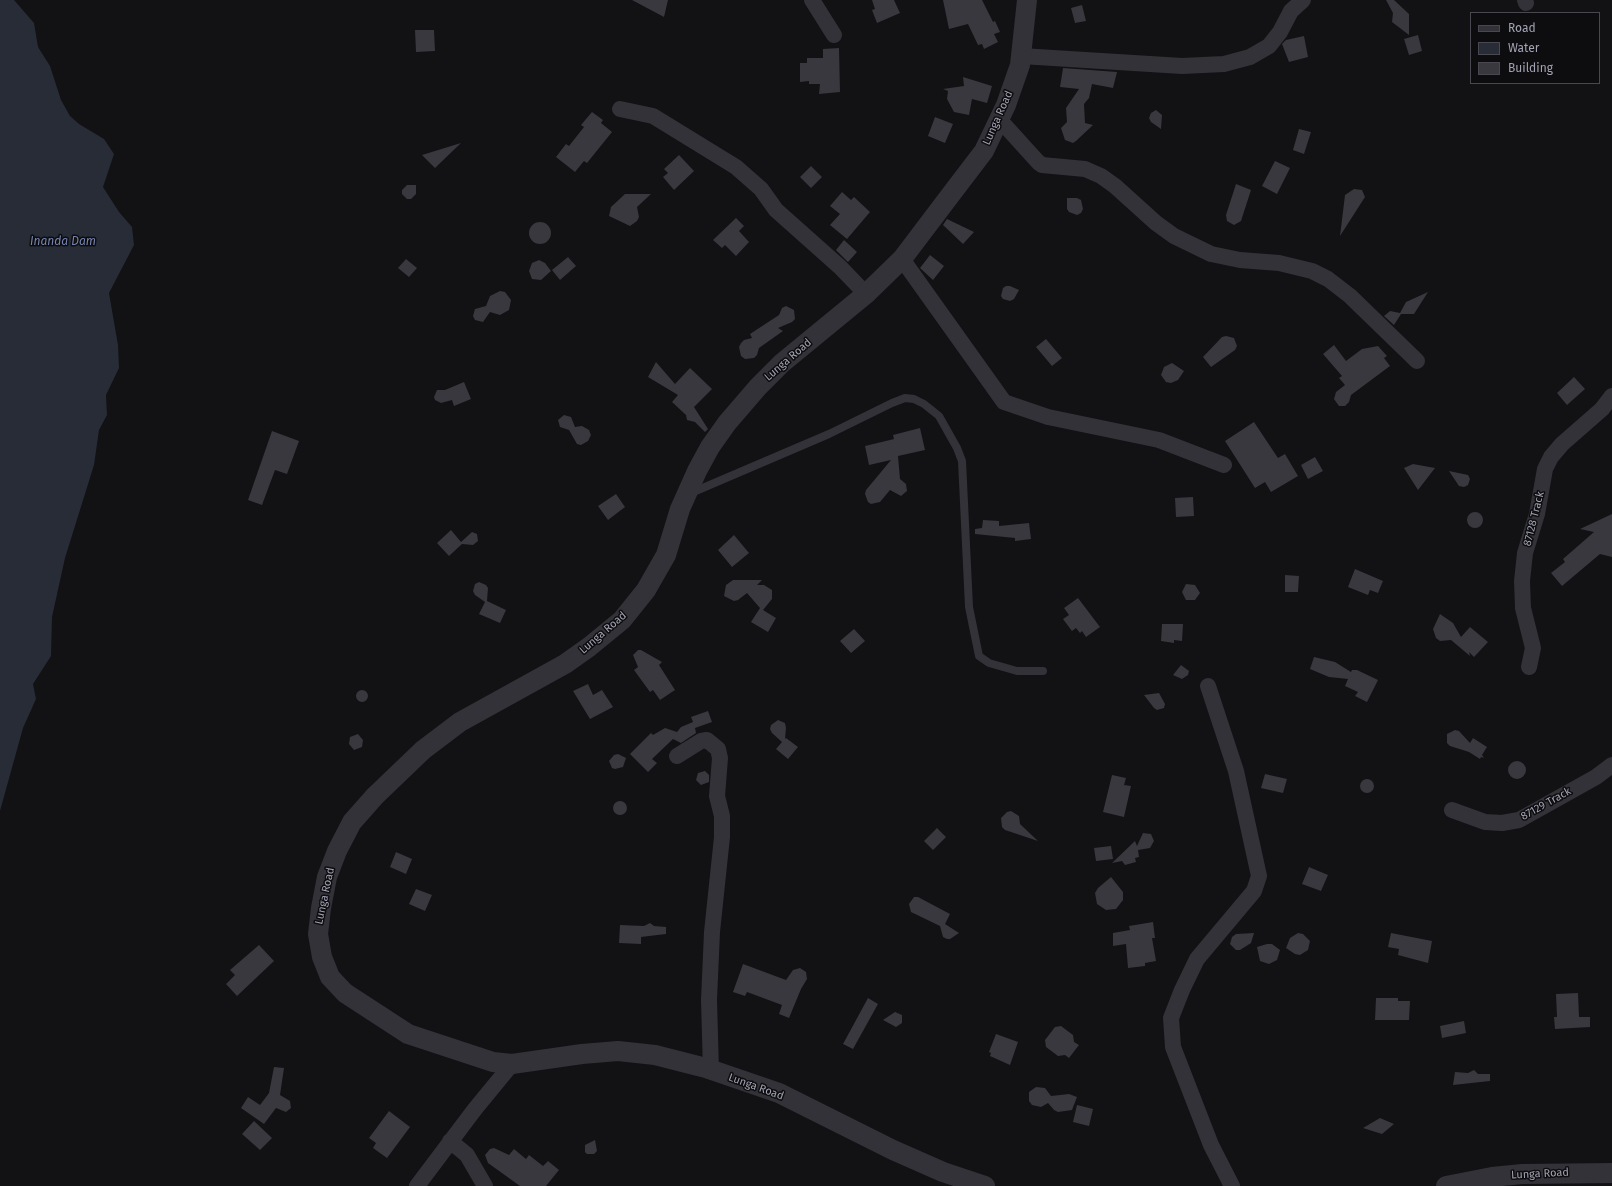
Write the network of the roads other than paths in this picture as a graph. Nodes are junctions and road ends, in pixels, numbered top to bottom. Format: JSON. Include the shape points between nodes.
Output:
{"nodes":[{"id":1,"x":812,"y":0,"type":"edge"},
{"id":2,"x":1027,"y":0,"type":"edge"},
{"id":3,"x":1302,"y":0,"type":"edge"},
{"id":4,"x":834,"y":35,"type":"dead end"},
{"id":5,"x":1021,"y":56,"type":"junction"},
{"id":6,"x":620,"y":109,"type":"dead end"},
{"id":7,"x":999,"y":119,"type":"junction"},
{"id":8,"x":902,"y":258,"type":"junction"},
{"id":9,"x":866,"y":294,"type":"junction"},
{"id":10,"x":1417,"y":361,"type":"dead end"},
{"id":11,"x":1612,"y":396,"type":"edge"},
{"id":12,"x":1224,"y":465,"type":"dead end"},
{"id":13,"x":687,"y":495,"type":"junction"},
{"id":14,"x":1529,"y":667,"type":"dead end"},
{"id":15,"x":1043,"y":671,"type":"dead end"},
{"id":16,"x":1208,"y":686,"type":"dead end"},
{"id":17,"x":677,"y":756,"type":"dead end"},
{"id":18,"x":1612,"y":765,"type":"edge"},
{"id":19,"x":1452,"y":810,"type":"dead end"},
{"id":20,"x":512,"y":1064,"type":"junction"},
{"id":21,"x":711,"y":1071,"type":"junction"},
{"id":22,"x":450,"y":1141,"type":"junction"},
{"id":23,"x":1612,"y":1173,"type":"edge"},
{"id":24,"x":417,"y":1186,"type":"edge"},
{"id":25,"x":485,"y":1186,"type":"edge"},
{"id":26,"x":985,"y":1186,"type":"edge"},
{"id":27,"x":1232,"y":1186,"type":"edge"},
{"id":28,"x":1446,"y":1186,"type":"edge"}],
"edges":[{"from":1,"to":4,"type":"street"},
{"from":2,"to":5,"type":"street","name":"Lunga Road"},
{"from":3,"to":5,"type":"street","via":[[1291,11],[1269,46],[1250,57],[1224,64],[1182,66]]},
{"from":5,"to":7,"type":"street","name":"Lunga Road","via":[[1020,66]]},
{"from":6,"to":9,"type":"street","via":[[653,116],[736,168],[761,189],[776,210]]},
{"from":7,"to":8,"type":"street","name":"Lunga Road","via":[[984,151]]},
{"from":7,"to":10,"type":"street","via":[[1042,165],[1085,170],[1101,176],[1174,236],[1212,254],[1240,260],[1279,263],[1312,271],[1328,279],[1350,296]]},
{"from":8,"to":9,"type":"street","name":"Lunga Road"},
{"from":8,"to":12,"type":"street","via":[[1004,402],[1048,417],[1159,440]]},
{"from":9,"to":13,"type":"street","name":"Lunga Road","via":[[782,363],[758,387],[710,447]]},
{"from":11,"to":14,"type":"street","name":"87128 Track","via":[[1602,409],[1562,444],[1545,469],[1537,514],[1525,553],[1522,581],[1523,608],[1533,648]]},
{"from":13,"to":15,"type":"lane","via":[[829,434],[892,403],[905,398],[919,402],[939,416],[962,461],[969,607],[979,656],[989,663],[1017,671]]},
{"from":13,"to":20,"type":"street","name":"Lunga Road","via":[[666,555],[646,590],[622,620],[565,664],[460,722],[423,750],[352,822],[336,851],[327,877],[318,934],[322,957],[330,977],[345,993],[408,1034],[471,1056]]},
{"from":16,"to":27,"type":"street","via":[[1236,771],[1259,876],[1254,891],[1197,959],[1171,1018],[1175,1054],[1211,1146]]},
{"from":17,"to":21,"type":"street","via":[[700,741],[707,740],[718,749],[720,758],[717,796],[722,816],[722,837],[708,1000]]},
{"from":18,"to":19,"type":"street","name":"87129 Track","via":[[1519,820],[1485,822]]},
{"from":20,"to":21,"type":"street","name":"Lunga Road","via":[[618,1051],[656,1055]]},
{"from":20,"to":22,"type":"street"},
{"from":21,"to":26,"type":"street","name":"Lunga Road","via":[[779,1093],[893,1150],[943,1172]]},
{"from":22,"to":24,"type":"street"},
{"from":22,"to":25,"type":"street","via":[[467,1155]]},
{"from":23,"to":28,"type":"street","name":"Lunga Road","via":[[1551,1172],[1492,1177]]}]}
